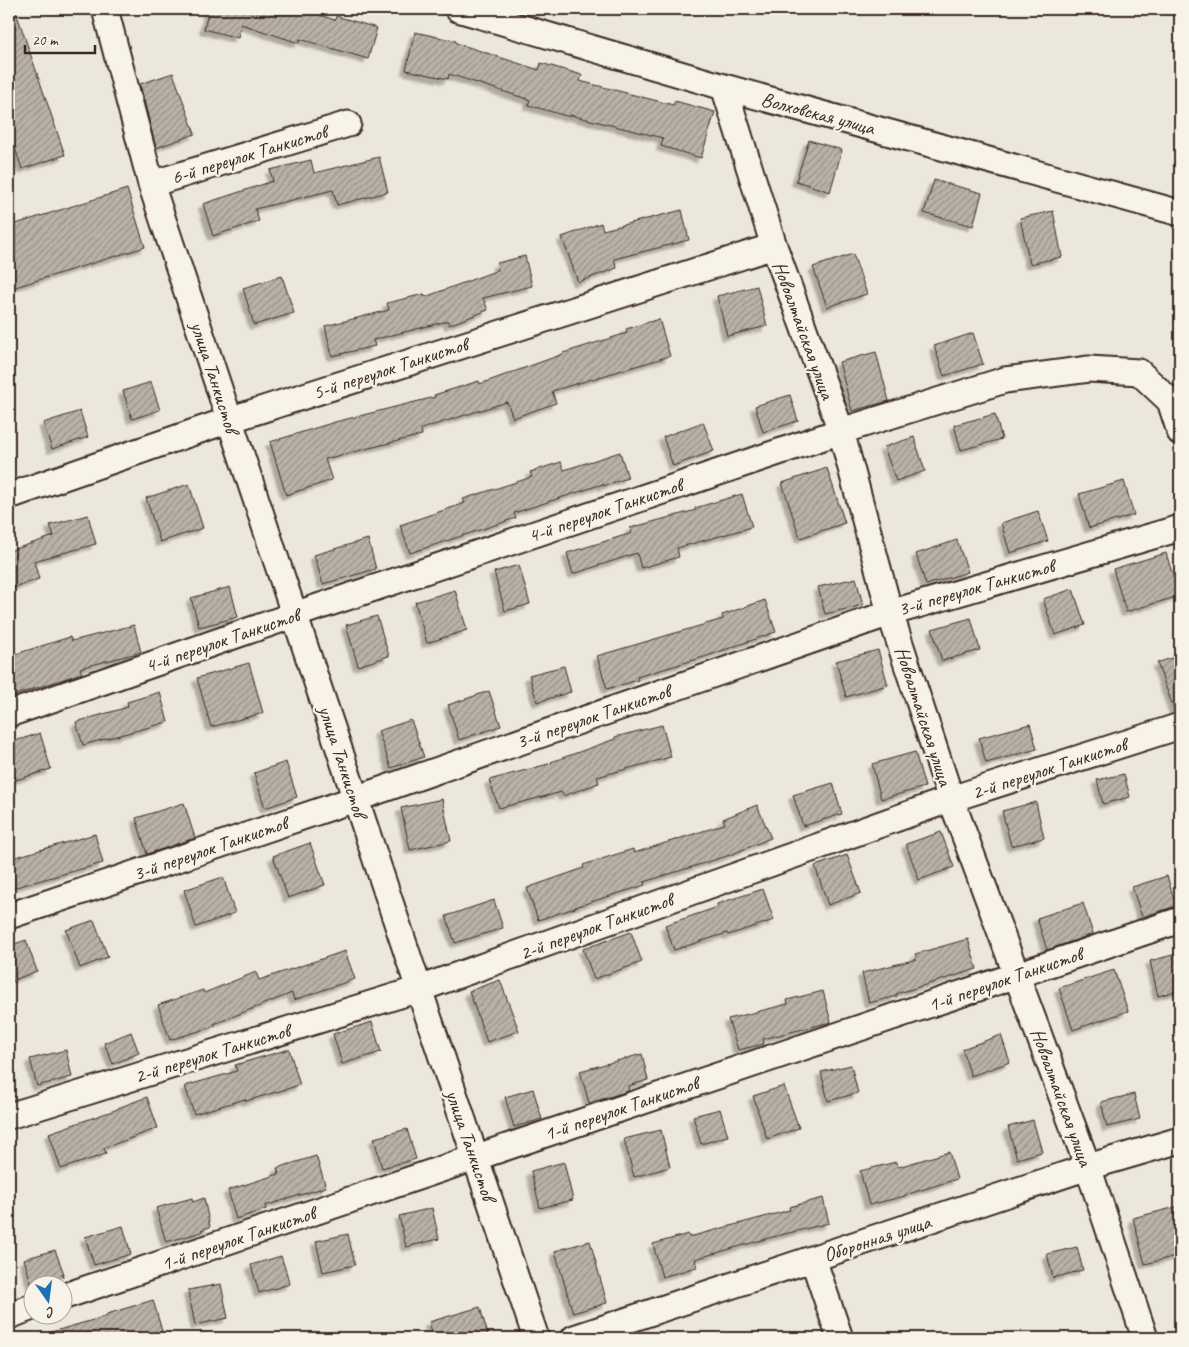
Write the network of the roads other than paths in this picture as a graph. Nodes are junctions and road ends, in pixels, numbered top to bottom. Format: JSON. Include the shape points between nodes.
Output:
{"nodes":[{"id":1,"x":105,"y":9,"type":"edge"},
{"id":2,"x":458,"y":9,"type":"edge"},
{"id":3,"x":724,"y":87,"type":"junction"},
{"id":4,"x":348,"y":124,"type":"dead end"},
{"id":5,"x":151,"y":184,"type":"junction"},
{"id":6,"x":1180,"y":213,"type":"edge"},
{"id":7,"x":774,"y":246,"type":"junction"},
{"id":8,"x":229,"y":420,"type":"junction"},
{"id":9,"x":841,"y":431,"type":"junction"},
{"id":10,"x":1180,"y":432,"type":"edge"},
{"id":11,"x":9,"y":496,"type":"edge"},
{"id":12,"x":1180,"y":528,"type":"edge"},
{"id":13,"x":890,"y":613,"type":"junction"},
{"id":14,"x":294,"y":615,"type":"junction"},
{"id":15,"x":9,"y":714,"type":"edge"},
{"id":16,"x":1180,"y":726,"type":"edge"},
{"id":17,"x":356,"y":799,"type":"junction"},
{"id":18,"x":951,"y":799,"type":"junction"},
{"id":19,"x":9,"y":916,"type":"edge"},
{"id":20,"x":1180,"y":920,"type":"edge"},
{"id":21,"x":1017,"y":975,"type":"junction"},
{"id":22,"x":419,"y":989,"type":"junction"},
{"id":23,"x":9,"y":1116,"type":"edge"},
{"id":24,"x":1180,"y":1140,"type":"edge"},
{"id":25,"x":475,"y":1157,"type":"junction"},
{"id":26,"x":1088,"y":1167,"type":"junction"},
{"id":27,"x":813,"y":1259,"type":"junction"},
{"id":28,"x":72,"y":1294,"type":"edge"},
{"id":29,"x":22,"y":1311,"type":"edge"},
{"id":30,"x":9,"y":1316,"type":"edge"},
{"id":31,"x":536,"y":1338,"type":"edge"},
{"id":32,"x":574,"y":1338,"type":"edge"},
{"id":33,"x":840,"y":1338,"type":"edge"},
{"id":34,"x":1145,"y":1338,"type":"edge"}],
"edges":[{"from":1,"to":5,"type":"street","name":"улица Танкистов"},
{"from":2,"to":3,"type":"street","name":"Волховская улица"},
{"from":3,"to":6,"type":"street","name":"Волховская улица"},
{"from":3,"to":7,"type":"street","name":"Новоалтайская улица"},
{"from":4,"to":5,"type":"street","name":"6-й переулок Танкистов"},
{"from":5,"to":8,"type":"street","name":"улица Танкистов"},
{"from":7,"to":8,"type":"street","name":"5-й переулок Танкистов"},
{"from":7,"to":9,"type":"street","name":"Новоалтайская улица"},
{"from":8,"to":11,"type":"street","name":"5-й переулок Танкистов"},
{"from":8,"to":14,"type":"street","name":"улица Танкистов"},
{"from":9,"to":10,"type":"street","name":"4-й переулок Танкистов","via":[[1005,380],[1089,369],[1139,372],[1170,401]]},
{"from":9,"to":13,"type":"street","name":"Новоалтайская улица"},
{"from":9,"to":14,"type":"street","name":"4-й переулок Танкистов"},
{"from":12,"to":13,"type":"street","name":"3-й переулок Танкистов"},
{"from":13,"to":17,"type":"street","name":"3-й переулок Танкистов"},
{"from":13,"to":18,"type":"street","name":"Новоалтайская улица"},
{"from":14,"to":15,"type":"street","name":"4-й переулок Танкистов"},
{"from":14,"to":17,"type":"street","name":"улица Танкистов"},
{"from":16,"to":18,"type":"street","name":"2-й переулок Танкистов"},
{"from":17,"to":19,"type":"street","name":"3-й переулок Танкистов"},
{"from":17,"to":22,"type":"street","name":"улица Танкистов"},
{"from":18,"to":21,"type":"street","name":"Новоалтайская улица"},
{"from":18,"to":22,"type":"street","name":"2-й переулок Танкистов"},
{"from":20,"to":21,"type":"street","name":"1-й переулок Танкистов"},
{"from":21,"to":25,"type":"street","name":"1-й переулок Танкистов"},
{"from":21,"to":26,"type":"street","name":"Новоалтайская улица"},
{"from":22,"to":23,"type":"street","name":"2-й переулок Танкистов"},
{"from":22,"to":25,"type":"street","name":"улица Танкистов"},
{"from":24,"to":26,"type":"street","name":"Оборонная улица"},
{"from":25,"to":28,"type":"street","name":"1-й переулок Танкистов"},
{"from":25,"to":31,"type":"street","name":"улица Танкистов"},
{"from":26,"to":27,"type":"street","name":"Оборонная улица"},
{"from":26,"to":34,"type":"street","name":"Новоалтайская улица"},
{"from":27,"to":32,"type":"street","name":"Оборонная улица"},
{"from":27,"to":33,"type":"street"},
{"from":29,"to":30,"type":"street"}]}
